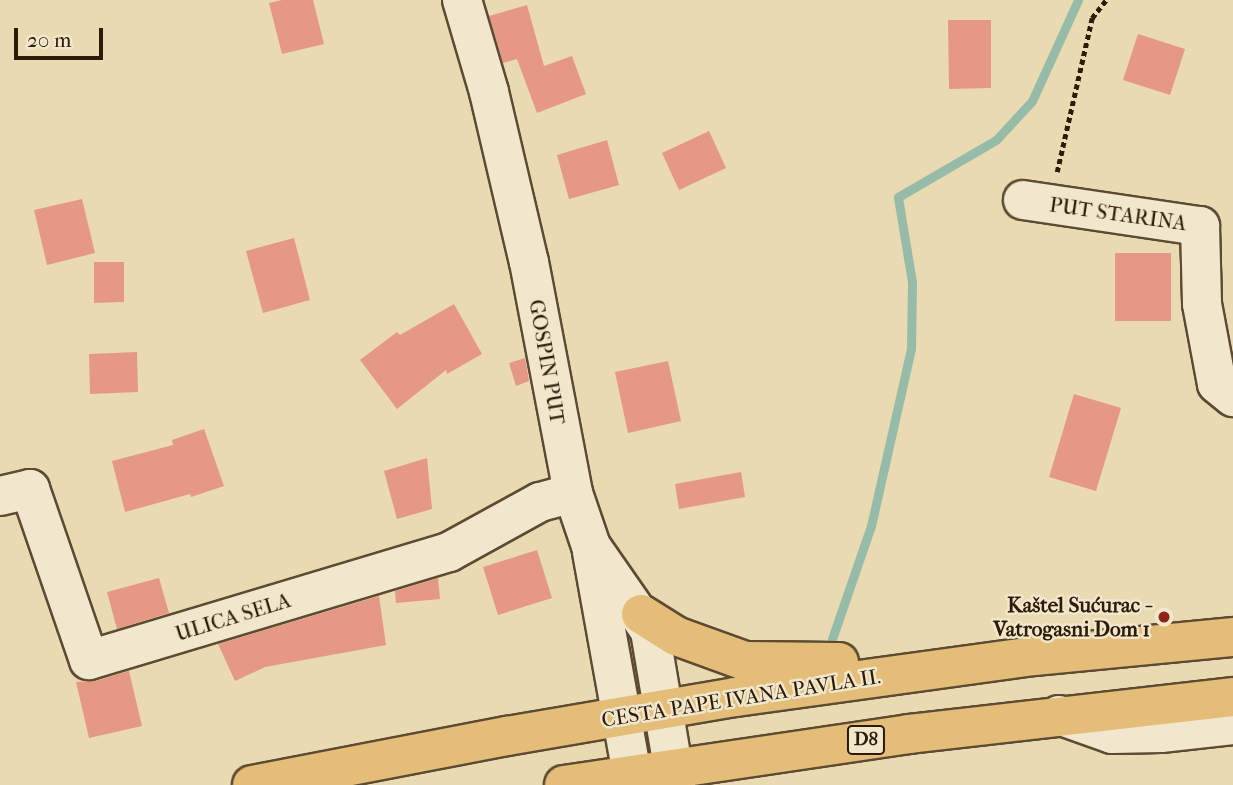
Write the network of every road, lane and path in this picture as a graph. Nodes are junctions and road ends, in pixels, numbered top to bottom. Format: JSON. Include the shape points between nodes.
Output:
{"nodes":[{"id":1,"x":462,"y":0,"type":"edge"},
{"id":2,"x":1106,"y":0,"type":"edge"},
{"id":3,"x":1037,"y":202,"type":"joint"},
{"id":4,"x":1233,"y":397,"type":"edge"},
{"id":5,"x":573,"y":493,"type":"junction"},
{"id":6,"x":0,"y":496,"type":"edge"},
{"id":7,"x":591,"y":546,"type":"junction"},
{"id":8,"x":641,"y":614,"type":"junction"},
{"id":9,"x":1233,"y":637,"type":"edge"},
{"id":10,"x":877,"y":677,"type":"junction"},
{"id":11,"x":1233,"y":697,"type":"edge"},
{"id":12,"x":666,"y":708,"type":"junction"},
{"id":13,"x":1059,"y":715,"type":"junction"},
{"id":14,"x":622,"y":716,"type":"junction"},
{"id":15,"x":1233,"y":725,"type":"edge"},
{"id":16,"x":675,"y":776,"type":"edge"},
{"id":17,"x":633,"y":780,"type":"edge"},
{"id":18,"x":252,"y":785,"type":"edge"},
{"id":19,"x":564,"y":785,"type":"edge"}],
"edges":[{"from":1,"to":5,"type":"street","name":"GOSPIN PUT","via":[[529,262]]},
{"from":2,"to":3,"type":"path","via":[[1092,18]]},
{"from":3,"to":4,"type":"street","name":"PUT STARINA","via":[[1200,226],[1202,304],[1217,384]]},
{"from":5,"to":6,"type":"street","name":"ULICA SELA","via":[[540,502],[449,552],[89,660],[30,489]]},
{"from":5,"to":7,"type":"street","name":"GOSPIN PUT"},
{"from":7,"to":8,"type":"street","name":"GOSPIN PUT"},
{"from":7,"to":14,"type":"street"},
{"from":8,"to":10,"type":"main road","via":[[676,636],[745,661],[834,660]]},
{"from":8,"to":12,"type":"street","name":"GOSPIN PUT","via":[[653,642]]},
{"from":9,"to":10,"type":"main road","name":"CESTA PAPE IVANA PAVLA II."},
{"from":10,"to":12,"type":"main road","name":"CESTA PAPE IVANA PAVLA II."},
{"from":11,"to":13,"type":"main road","number":"D8"},
{"from":12,"to":14,"type":"main road","name":"CESTA PAPE IVANA PAVLA II."},
{"from":12,"to":16,"type":"street","name":"GOSPIN PUT"},
{"from":13,"to":15,"type":"street","via":[[1112,734]]},
{"from":13,"to":16,"type":"main road","number":"D8"},
{"from":14,"to":17,"type":"street"},
{"from":14,"to":18,"type":"main road","name":"CESTA PAPE IVANA PAVLA II."},
{"from":16,"to":17,"type":"main road","number":"D8"},
{"from":17,"to":19,"type":"main road","number":"D8"}]}
